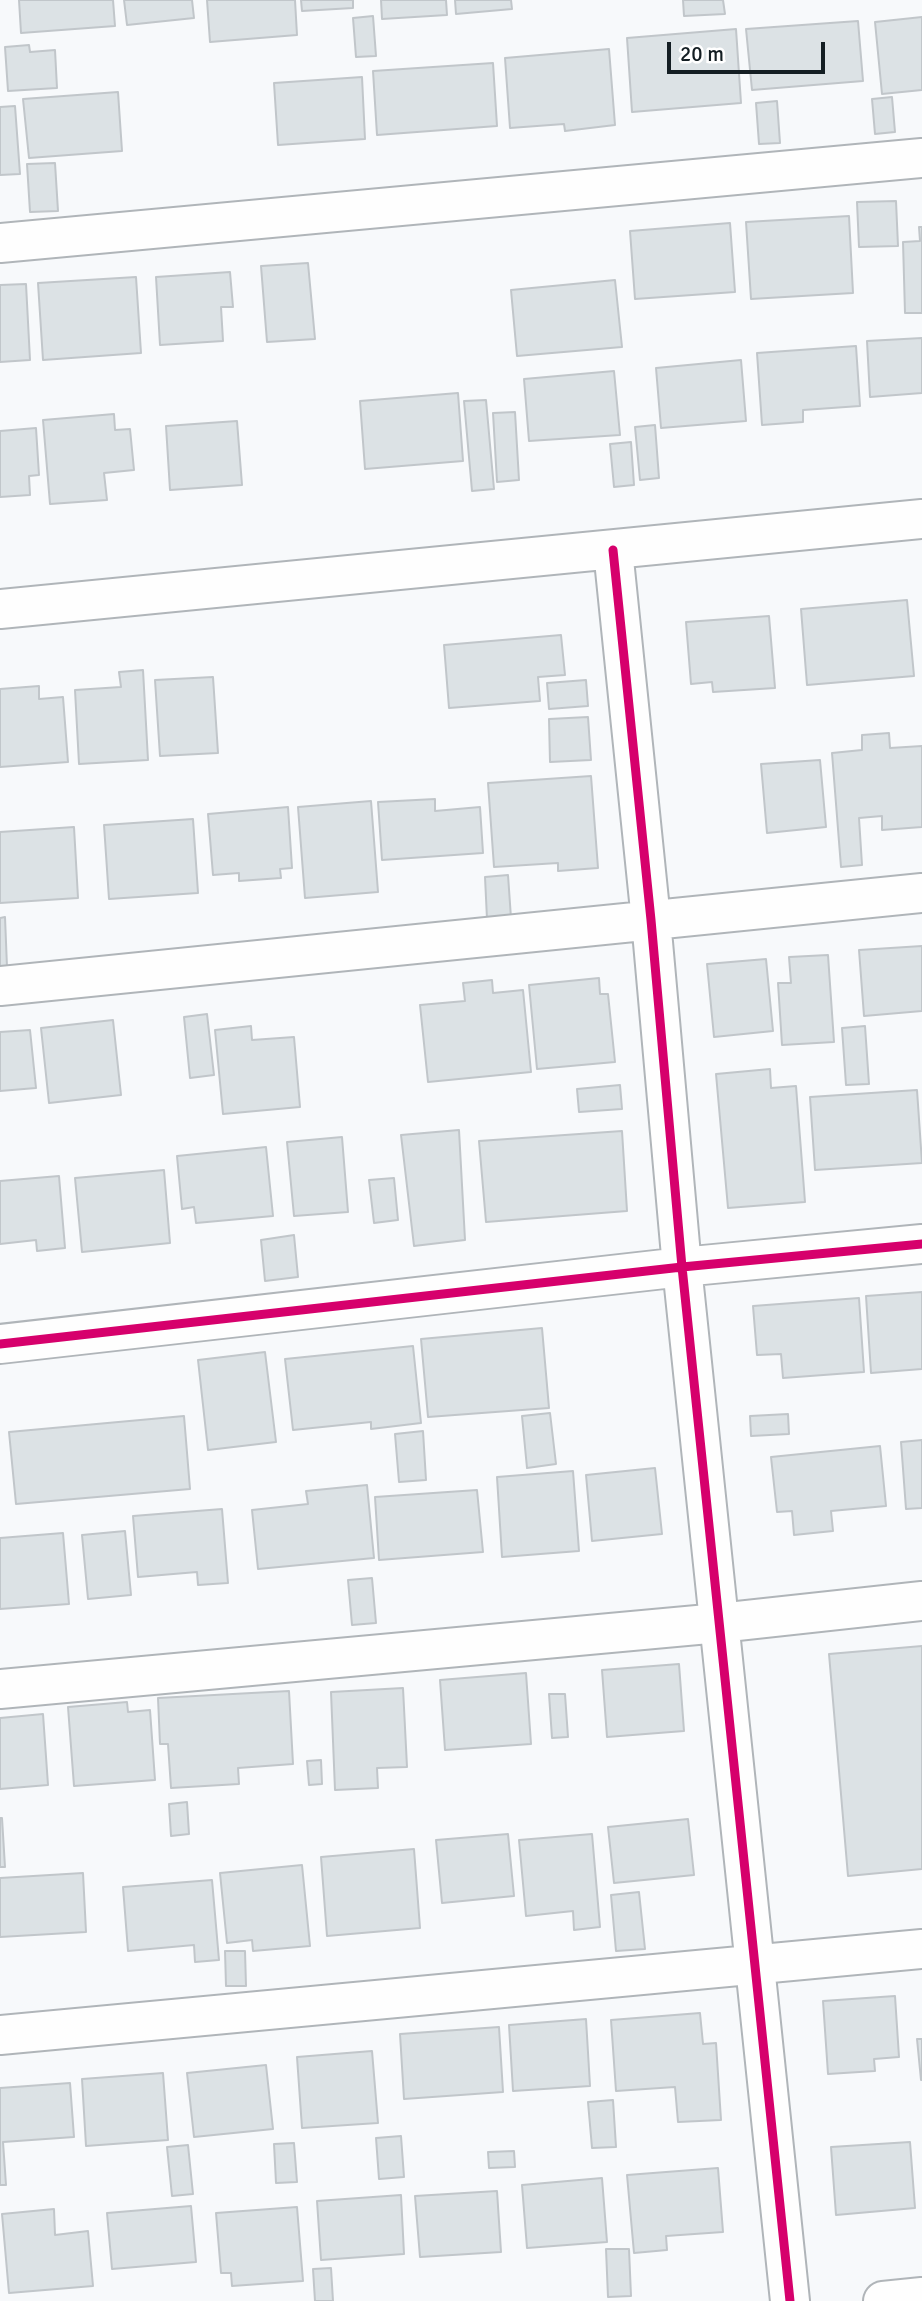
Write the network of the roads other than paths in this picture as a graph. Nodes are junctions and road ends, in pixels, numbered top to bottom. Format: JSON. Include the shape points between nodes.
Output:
{"nodes":[{"id":1,"x":922,"y":158,"type":"edge"},
{"id":2,"x":0,"y":243,"type":"edge"},
{"id":3,"x":922,"y":520,"type":"edge"},
{"id":4,"x":613,"y":550,"type":"junction"},
{"id":5,"x":0,"y":609,"type":"edge"},
{"id":6,"x":922,"y":893,"type":"edge"},
{"id":7,"x":651,"y":920,"type":"junction"},
{"id":8,"x":0,"y":986,"type":"edge"},
{"id":9,"x":922,"y":1244,"type":"edge"},
{"id":10,"x":682,"y":1268,"type":"junction"},
{"id":11,"x":0,"y":1344,"type":"edge"},
{"id":12,"x":922,"y":1601,"type":"edge"},
{"id":13,"x":719,"y":1623,"type":"junction"},
{"id":14,"x":0,"y":1689,"type":"edge"},
{"id":15,"x":922,"y":1949,"type":"edge"},
{"id":16,"x":754,"y":1965,"type":"junction"},
{"id":17,"x":0,"y":2035,"type":"edge"},
{"id":18,"x":922,"y":2297,"type":"edge"},
{"id":19,"x":790,"y":2301,"type":"edge"},
{"id":20,"x":883,"y":2301,"type":"edge"}],
"edges":[{"from":1,"to":2,"type":"street"},
{"from":3,"to":4,"type":"street"},
{"from":4,"to":5,"type":"street"},
{"from":4,"to":7,"type":"street"},
{"from":6,"to":7,"type":"street"},
{"from":7,"to":8,"type":"street"},
{"from":7,"to":10,"type":"street"},
{"from":9,"to":10,"type":"street"},
{"from":10,"to":11,"type":"street"},
{"from":10,"to":13,"type":"street"},
{"from":12,"to":13,"type":"street"},
{"from":13,"to":14,"type":"street"},
{"from":13,"to":16,"type":"street"},
{"from":15,"to":16,"type":"street"},
{"from":16,"to":17,"type":"street"},
{"from":16,"to":19,"type":"street"},
{"from":18,"to":20,"type":"street"}]}
